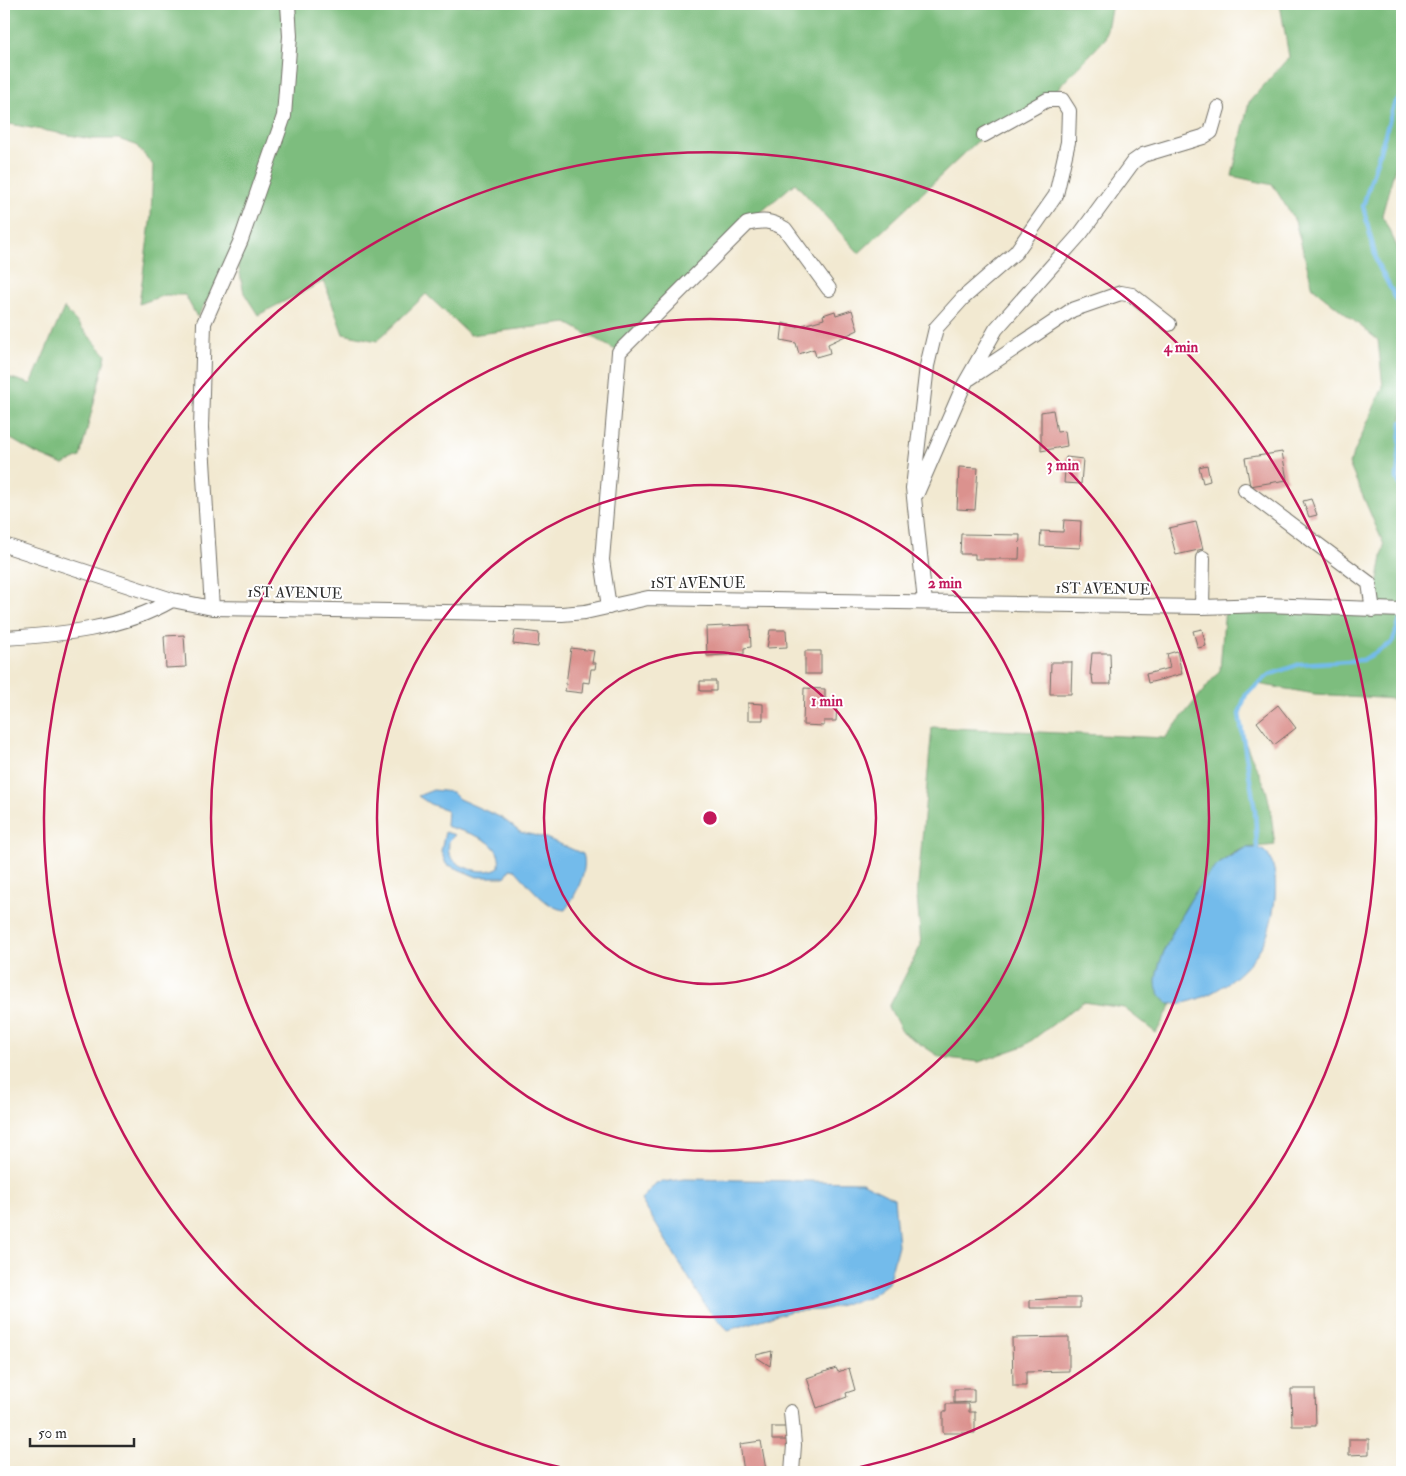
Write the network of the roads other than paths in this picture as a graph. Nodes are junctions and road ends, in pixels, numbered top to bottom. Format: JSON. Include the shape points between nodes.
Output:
{"nodes":[{"id":1,"x":288,"y":4,"type":"edge"},
{"id":2,"x":1218,"y":108,"type":"dead end"},
{"id":3,"x":984,"y":135,"type":"dead end"},
{"id":4,"x":829,"y":289,"type":"dead end"},
{"id":5,"x":1169,"y":324,"type":"dead end"},
{"id":6,"x":967,"y":379,"type":"junction"},
{"id":7,"x":1245,"y":490,"type":"dead end"},
{"id":8,"x":914,"y":500,"type":"junction"},
{"id":9,"x":4,"y":545,"type":"edge"},
{"id":10,"x":1203,"y":558,"type":"dead end"},
{"id":11,"x":172,"y":600,"type":"junction"},
{"id":12,"x":925,"y":602,"type":"junction"},
{"id":13,"x":609,"y":607,"type":"junction"},
{"id":14,"x":1202,"y":607,"type":"junction"},
{"id":15,"x":212,"y":608,"type":"junction"},
{"id":16,"x":1373,"y":610,"type":"junction"},
{"id":17,"x":1402,"y":610,"type":"edge"},
{"id":18,"x":4,"y":638,"type":"edge"},
{"id":19,"x":791,"y":1412,"type":"dead end"},
{"id":20,"x":792,"y":1472,"type":"edge"}],
"edges":[{"from":1,"to":15,"type":"street","via":[[290,36],[284,116],[241,240],[204,323],[201,428]]},
{"from":2,"to":6,"type":"street","via":[[1211,132],[1143,155],[1133,162],[1081,233],[996,329]]},
{"from":3,"to":8,"type":"street","via":[[1047,100],[1062,100],[1069,111],[1068,142],[1056,195],[1016,252],[963,298],[936,328],[923,391]]},
{"from":4,"to":13,"type":"street","via":[[785,229],[761,220],[747,224],[619,352],[602,560]]},
{"from":5,"to":6,"type":"street","via":[[1132,295],[1121,293],[1072,310]]},
{"from":6,"to":8,"type":"street"},
{"from":7,"to":16,"type":"street","via":[[1369,583]]},
{"from":8,"to":12,"type":"street"},
{"from":9,"to":11,"type":"street","name":"1ST AVENUE"},
{"from":10,"to":14,"type":"street"},
{"from":11,"to":15,"type":"street","name":"1ST AVENUE"},
{"from":11,"to":18,"type":"street","via":[[152,612],[119,622]]},
{"from":12,"to":13,"type":"street","name":"1ST AVENUE","via":[[648,598]]},
{"from":12,"to":14,"type":"street","name":"1ST AVENUE"},
{"from":13,"to":15,"type":"street","name":"1ST AVENUE","via":[[562,614]]},
{"from":14,"to":16,"type":"street","name":"1ST AVENUE","via":[[1265,605]]},
{"from":16,"to":17,"type":"street","name":"1ST AVENUE"},
{"from":19,"to":20,"type":"street"}]}
